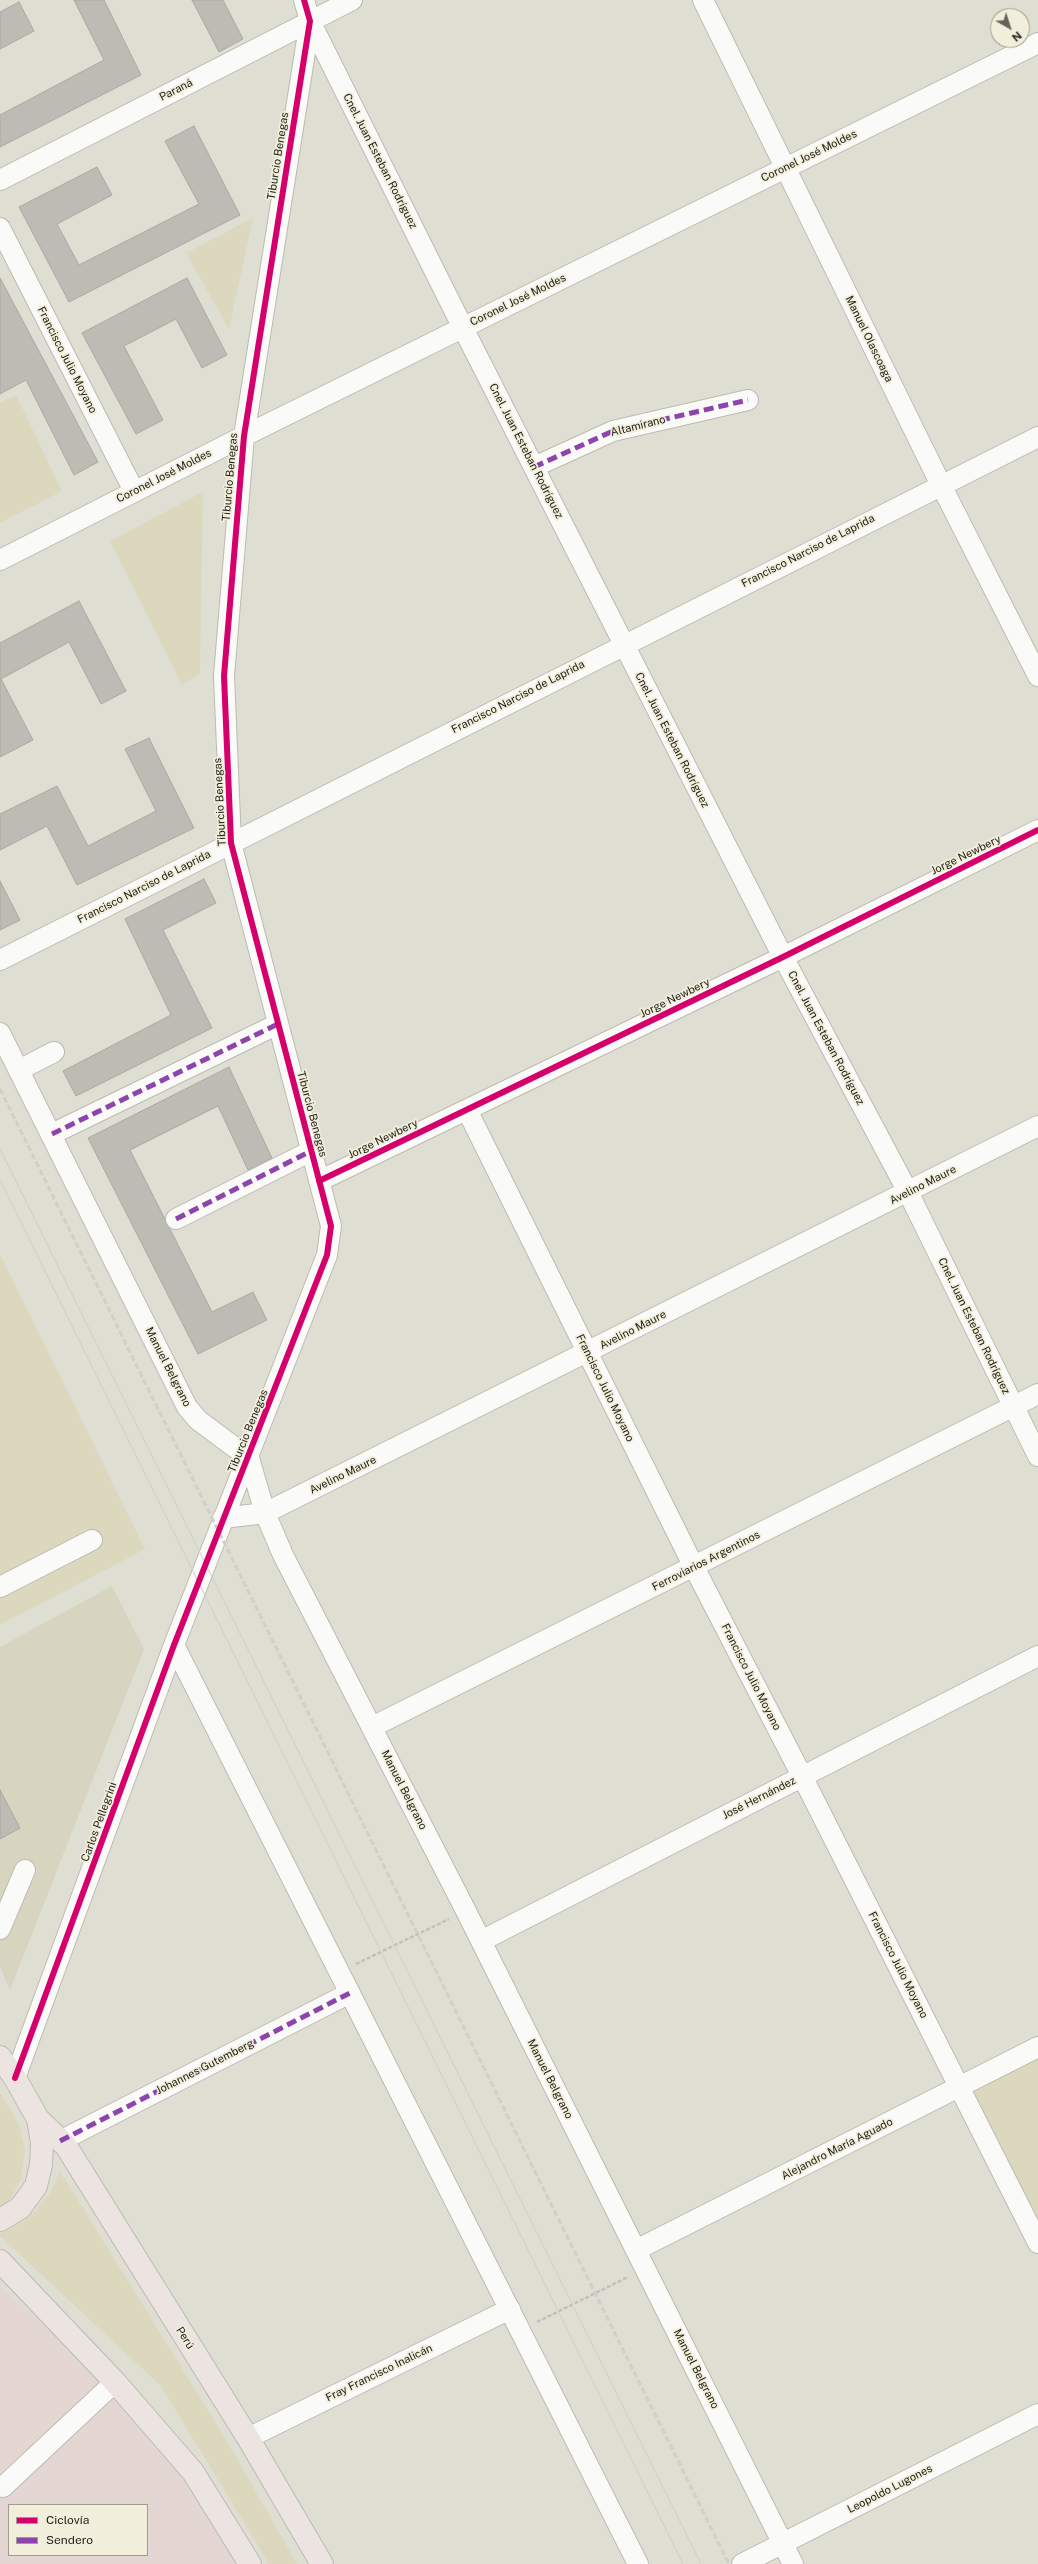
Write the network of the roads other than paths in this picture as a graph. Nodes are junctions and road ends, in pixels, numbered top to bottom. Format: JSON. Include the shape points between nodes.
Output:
{"nodes":[{"id":1,"x":304,"y":0,"type":"edge"},
{"id":2,"x":352,"y":0,"type":"edge"},
{"id":3,"x":703,"y":0,"type":"edge"},
{"id":4,"x":310,"y":21,"type":"junction"},
{"id":5,"x":1038,"y":43,"type":"edge"},
{"id":6,"x":786,"y":168,"type":"junction"},
{"id":7,"x":0,"y":180,"type":"edge"},
{"id":8,"x":0,"y":228,"type":"edge"},
{"id":9,"x":463,"y":328,"type":"junction"},
{"id":10,"x":748,"y":400,"type":"dead end"},
{"id":11,"x":244,"y":436,"type":"junction"},
{"id":12,"x":1038,"y":437,"type":"edge"},
{"id":13,"x":534,"y":468,"type":"junction"},
{"id":14,"x":941,"y":485,"type":"junction"},
{"id":15,"x":134,"y":491,"type":"junction"},
{"id":16,"x":0,"y":560,"type":"edge"},
{"id":17,"x":623,"y":644,"type":"junction"},
{"id":18,"x":1038,"y":676,"type":"edge"},
{"id":19,"x":1038,"y":830,"type":"edge"},
{"id":20,"x":231,"y":843,"type":"junction"},
{"id":21,"x":783,"y":957,"type":"junction"},
{"id":22,"x":0,"y":960,"type":"edge"},
{"id":23,"x":278,"y":1024,"type":"junction"},
{"id":24,"x":0,"y":1033,"type":"edge"},
{"id":25,"x":54,"y":1052,"type":"dead end"},
{"id":26,"x":19,"y":1070,"type":"junction"},
{"id":27,"x":467,"y":1110,"type":"junction"},
{"id":28,"x":1038,"y":1126,"type":"edge"},
{"id":29,"x":52,"y":1134,"type":"junction"},
{"id":30,"x":311,"y":1151,"type":"junction"},
{"id":31,"x":319,"y":1181,"type":"junction"},
{"id":32,"x":908,"y":1192,"type":"junction"},
{"id":33,"x":176,"y":1219,"type":"dead end"},
{"id":34,"x":588,"y":1353,"type":"junction"},
{"id":35,"x":1038,"y":1394,"type":"edge"},
{"id":36,"x":1014,"y":1406,"type":"junction"},
{"id":37,"x":1038,"y":1456,"type":"edge"},
{"id":38,"x":249,"y":1458,"type":"junction"},
{"id":39,"x":265,"y":1513,"type":"junction"},
{"id":40,"x":223,"y":1518,"type":"junction"},
{"id":41,"x":92,"y":1540,"type":"dead end"},
{"id":42,"x":694,"y":1567,"type":"junction"},
{"id":43,"x":202,"y":1573,"type":"joint"},
{"id":44,"x":0,"y":1587,"type":"edge"},
{"id":45,"x":174,"y":1645,"type":"junction"},
{"id":46,"x":1038,"y":1656,"type":"edge"},
{"id":47,"x":372,"y":1727,"type":"junction"},
{"id":48,"x":802,"y":1776,"type":"junction"},
{"id":49,"x":25,"y":1870,"type":"dead end"},
{"id":50,"x":0,"y":1929,"type":"edge"},
{"id":51,"x":481,"y":1941,"type":"junction"},
{"id":52,"x":350,"y":1993,"type":"junction"},
{"id":53,"x":1038,"y":2048,"type":"edge"},
{"id":54,"x":0,"y":2057,"type":"edge"},
{"id":55,"x":15,"y":2078,"type":"junction"},
{"id":56,"x":960,"y":2087,"type":"junction"},
{"id":57,"x":38,"y":2119,"type":"junction"},
{"id":58,"x":60,"y":2140,"type":"junction"},
{"id":59,"x":0,"y":2220,"type":"edge"},
{"id":60,"x":1038,"y":2243,"type":"edge"},
{"id":61,"x":636,"y":2250,"type":"junction"},
{"id":62,"x":0,"y":2261,"type":"edge"},
{"id":63,"x":510,"y":2309,"type":"junction"},
{"id":64,"x":115,"y":2382,"type":"junction"},
{"id":65,"x":1038,"y":2414,"type":"edge"},
{"id":66,"x":248,"y":2438,"type":"junction"},
{"id":67,"x":3,"y":2486,"type":"dead end"},
{"id":68,"x":783,"y":2543,"type":"junction"},
{"id":69,"x":250,"y":2564,"type":"edge"},
{"id":70,"x":322,"y":2564,"type":"edge"},
{"id":71,"x":638,"y":2564,"type":"edge"},
{"id":72,"x":742,"y":2564,"type":"edge"},
{"id":73,"x":793,"y":2564,"type":"edge"}],
"edges":[{"from":1,"to":4,"type":"street","name":"Tiburcio Benegas"},
{"from":2,"to":4,"type":"street","name":"Paraná"},
{"from":3,"to":6,"type":"street","name":"Manuel Olascoaga"},
{"from":4,"to":7,"type":"street","name":"Paraná"},
{"from":4,"to":9,"type":"street","name":"Cnel. Juan Esteban Rodríguez"},
{"from":4,"to":11,"type":"street","name":"Tiburcio Benegas"},
{"from":5,"to":6,"type":"street","name":"Coronel José Moldes"},
{"from":6,"to":9,"type":"street","name":"Coronel José Moldes"},
{"from":6,"to":14,"type":"street","name":"Manuel Olascoaga"},
{"from":8,"to":15,"type":"street","name":"Francisco Julio Moyano"},
{"from":9,"to":11,"type":"street","name":"Coronel José Moldes"},
{"from":9,"to":13,"type":"street","name":"Cnel. Juan Esteban Rodríguez"},
{"from":10,"to":13,"type":"street","name":"Altamirano","via":[[613,431]]},
{"from":11,"to":15,"type":"street","name":"Coronel José Moldes"},
{"from":11,"to":20,"type":"street","name":"Tiburcio Benegas","via":[[224,676]]},
{"from":12,"to":14,"type":"street","name":"Francisco Narciso de Laprida"},
{"from":13,"to":17,"type":"street","name":"Cnel. Juan Esteban Rodríguez"},
{"from":14,"to":17,"type":"street","name":"Francisco Narciso de Laprida"},
{"from":14,"to":18,"type":"street","name":"Manuel Olascoaga"},
{"from":15,"to":16,"type":"street","name":"Coronel José Moldes"},
{"from":17,"to":20,"type":"street","name":"Francisco Narciso de Laprida"},
{"from":17,"to":21,"type":"street","name":"Cnel. Juan Esteban Rodríguez"},
{"from":19,"to":21,"type":"street","name":"Jorge Newbery"},
{"from":20,"to":22,"type":"street","name":"Francisco Narciso de Laprida"},
{"from":20,"to":23,"type":"street","name":"Tiburcio Benegas"},
{"from":21,"to":27,"type":"street","name":"Jorge Newbery"},
{"from":21,"to":32,"type":"street","name":"Cnel. Juan Esteban Rodríguez"},
{"from":23,"to":29,"type":"street"},
{"from":23,"to":30,"type":"street","name":"Tiburcio Benegas"},
{"from":24,"to":26,"type":"street","name":"Manuel Belgrano"},
{"from":25,"to":26,"type":"street"},
{"from":26,"to":29,"type":"street","name":"Manuel Belgrano"},
{"from":27,"to":31,"type":"street","name":"Jorge Newbery"},
{"from":27,"to":34,"type":"street","name":"Francisco Julio Moyano"},
{"from":28,"to":32,"type":"street","name":"Avelino Maure"},
{"from":29,"to":38,"type":"street","name":"Manuel Belgrano","via":[[187,1407],[198,1420]]},
{"from":30,"to":31,"type":"street","name":"Tiburcio Benegas"},
{"from":30,"to":33,"type":"street"},
{"from":31,"to":38,"type":"street","name":"Tiburcio Benegas","via":[[331,1226],[327,1255]]},
{"from":32,"to":34,"type":"street","name":"Avelino Maure"},
{"from":32,"to":36,"type":"street","name":"Cnel. Juan Esteban Rodríguez"},
{"from":34,"to":39,"type":"street","name":"Avelino Maure"},
{"from":34,"to":42,"type":"street","name":"Francisco Julio Moyano"},
{"from":35,"to":36,"type":"street","name":"Ferroviarios Argentinos"},
{"from":36,"to":37,"type":"street","name":"Cnel. Juan Esteban Rodríguez"},
{"from":36,"to":42,"type":"street","name":"Ferroviarios Argentinos"},
{"from":38,"to":39,"type":"street","name":"Manuel Belgrano"},
{"from":38,"to":40,"type":"street","name":"Tiburcio Benegas"},
{"from":39,"to":40,"type":"street","name":"Avelino Maure"},
{"from":39,"to":47,"type":"street","name":"Manuel Belgrano","via":[[283,1555]]},
{"from":40,"to":43,"type":"street","name":"Tiburcio Benegas"},
{"from":41,"to":44,"type":"street"},
{"from":42,"to":47,"type":"street","name":"Ferroviarios Argentinos"},
{"from":42,"to":48,"type":"street","name":"Francisco Julio Moyano"},
{"from":43,"to":45,"type":"street","name":"Carlos Pellegrini"},
{"from":45,"to":52,"type":"street"},
{"from":45,"to":55,"type":"street","name":"Carlos Pellegrini"},
{"from":46,"to":48,"type":"street","name":"José Hernández"},
{"from":47,"to":51,"type":"street","name":"Manuel Belgrano"},
{"from":48,"to":51,"type":"street","name":"José Hernández"},
{"from":48,"to":56,"type":"street","name":"Francisco Julio Moyano"},
{"from":49,"to":50,"type":"street"},
{"from":51,"to":61,"type":"street","name":"Manuel Belgrano"},
{"from":52,"to":58,"type":"street","name":"Johannes Gutemberg"},
{"from":52,"to":63,"type":"street"},
{"from":53,"to":56,"type":"street","name":"Alejandro María Aguado"},
{"from":54,"to":55,"type":"main road"},
{"from":55,"to":57,"type":"main road"},
{"from":56,"to":60,"type":"street","name":"Francisco Julio Moyano"},
{"from":56,"to":61,"type":"street","name":"Alejandro María Aguado"},
{"from":57,"to":58,"type":"main road","name":"Perú"},
{"from":57,"to":59,"type":"main road","via":[[42,2143],[41,2165],[36,2186],[20,2208]]},
{"from":58,"to":66,"type":"main road","name":"Perú"},
{"from":61,"to":68,"type":"street","name":"Manuel Belgrano"},
{"from":62,"to":64,"type":"main road"},
{"from":63,"to":66,"type":"street","name":"Fray Francisco Inalicán"},
{"from":63,"to":71,"type":"street"},
{"from":64,"to":67,"type":"street"},
{"from":64,"to":69,"type":"main road","via":[[193,2472]]},
{"from":65,"to":68,"type":"street","name":"Leopoldo Lugones"},
{"from":66,"to":70,"type":"main road","name":"Perú"},
{"from":68,"to":72,"type":"street","name":"Leopoldo Lugones"},
{"from":68,"to":73,"type":"street","name":"Manuel Belgrano"}]}
